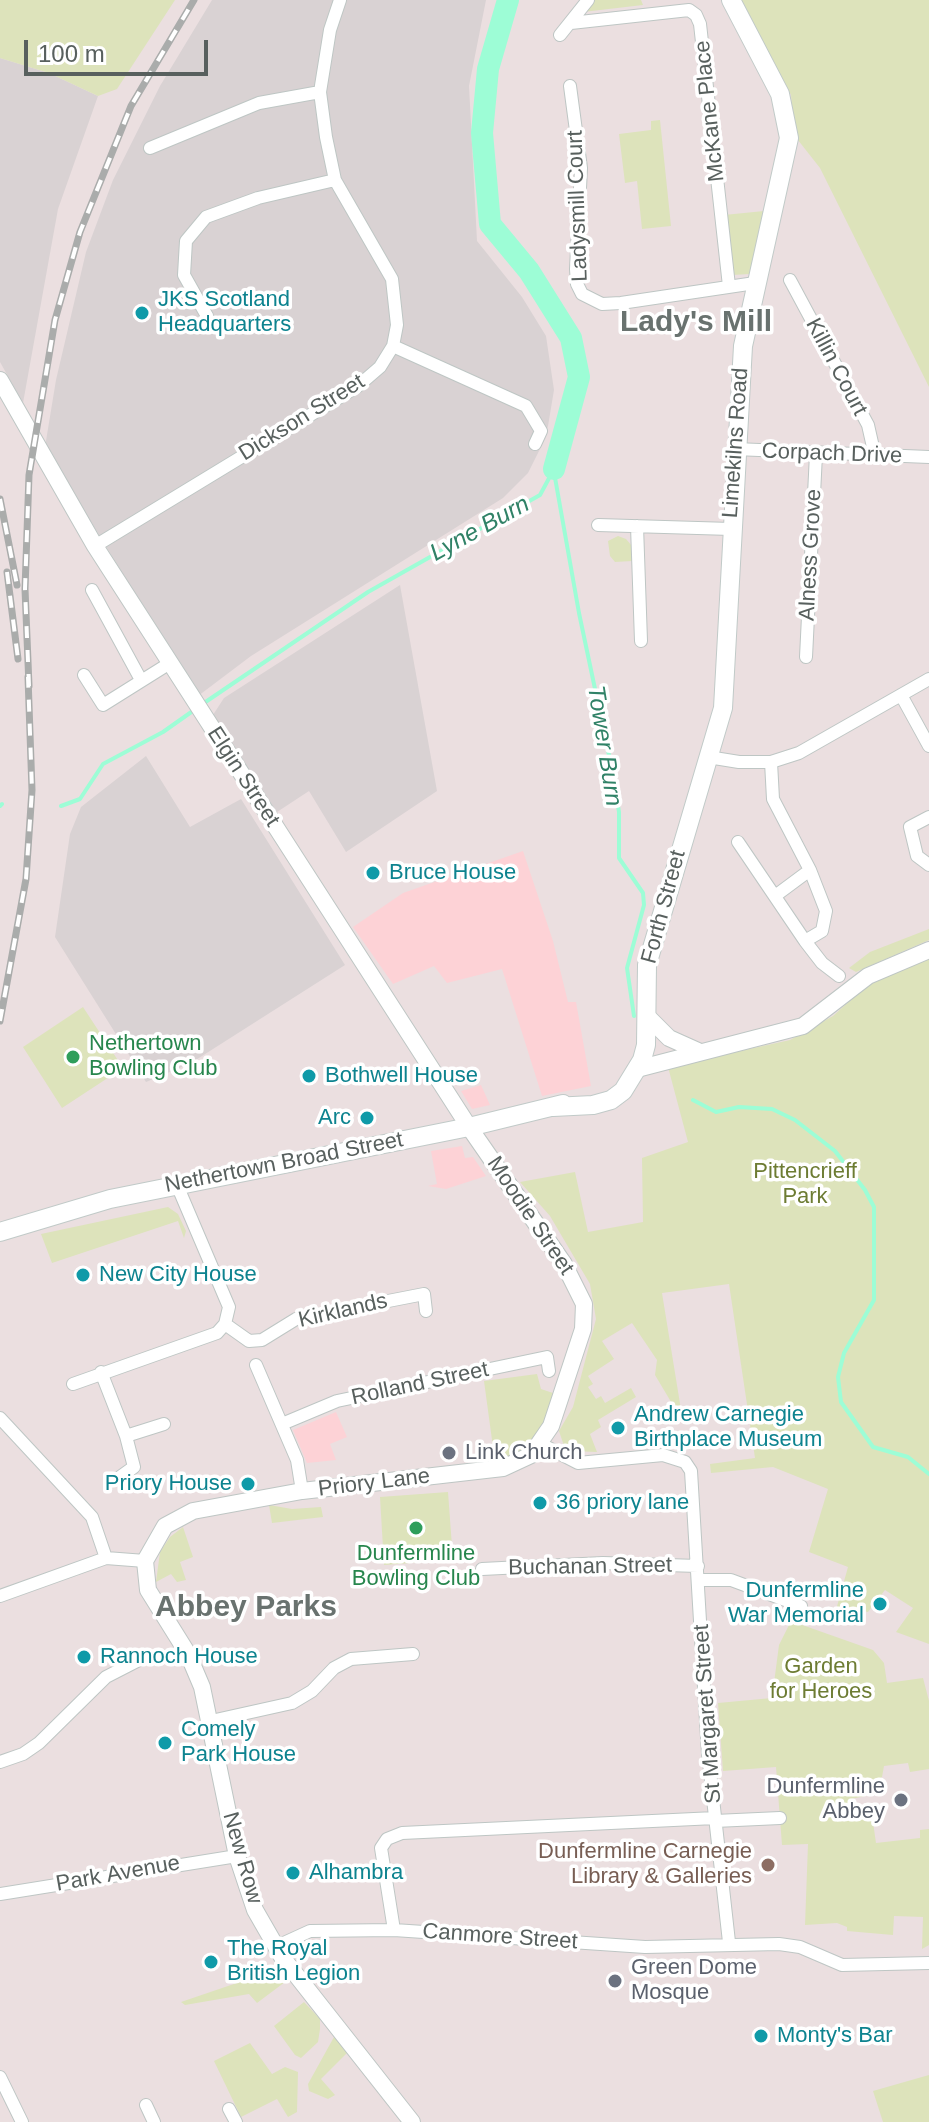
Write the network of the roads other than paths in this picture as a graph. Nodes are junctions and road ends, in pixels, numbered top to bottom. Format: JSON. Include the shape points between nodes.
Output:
{"nodes":[{"id":1,"x":340,"y":0,"type":"edge"},
{"id":2,"x":588,"y":0,"type":"edge"},
{"id":3,"x":649,"y":0,"type":"edge"},
{"id":4,"x":731,"y":0,"type":"edge"},
{"id":5,"x":655,"y":14,"type":"junction"},
{"id":6,"x":571,"y":23,"type":"junction"},
{"id":7,"x":560,"y":35,"type":"dead end"},
{"id":8,"x":570,"y":86,"type":"dead end"},
{"id":9,"x":320,"y":92,"type":"junction"},
{"id":10,"x":150,"y":148,"type":"dead end"},
{"id":11,"x":335,"y":180,"type":"junction"},
{"id":12,"x":790,"y":280,"type":"dead end"},
{"id":13,"x":755,"y":283,"type":"junction"},
{"id":14,"x":729,"y":286,"type":"junction"},
{"id":15,"x":207,"y":316,"type":"dead end"},
{"id":16,"x":393,"y":346,"type":"junction"},
{"id":17,"x":0,"y":380,"type":"edge"},
{"id":18,"x":535,"y":444,"type":"dead end"},
{"id":19,"x":735,"y":449,"type":"junction"},
{"id":20,"x":816,"y":454,"type":"junction"},
{"id":21,"x":875,"y":456,"type":"junction"},
{"id":22,"x":929,"y":457,"type":"edge"},
{"id":23,"x":598,"y":525,"type":"dead end"},
{"id":24,"x":637,"y":526,"type":"junction"},
{"id":25,"x":731,"y":529,"type":"junction"},
{"id":26,"x":95,"y":546,"type":"junction"},
{"id":27,"x":92,"y":590,"type":"dead end"},
{"id":28,"x":641,"y":641,"type":"dead end"},
{"id":29,"x":806,"y":657,"type":"dead end"},
{"id":30,"x":170,"y":663,"type":"junction"},
{"id":31,"x":84,"y":675,"type":"dead end"},
{"id":32,"x":929,"y":679,"type":"edge"},
{"id":33,"x":141,"y":680,"type":"junction"},
{"id":34,"x":901,"y":695,"type":"junction"},
{"id":35,"x":929,"y":746,"type":"edge"},
{"id":36,"x":708,"y":757,"type":"junction"},
{"id":37,"x":771,"y":762,"type":"junction"},
{"id":38,"x":929,"y":817,"type":"edge"},
{"id":39,"x":738,"y":842,"type":"dead end"},
{"id":40,"x":929,"y":865,"type":"edge"},
{"id":41,"x":810,"y":870,"type":"junction"},
{"id":42,"x":775,"y":896,"type":"junction"},
{"id":43,"x":805,"y":941,"type":"junction"},
{"id":44,"x":929,"y":950,"type":"edge"},
{"id":45,"x":839,"y":976,"type":"dead end"},
{"id":46,"x":647,"y":1016,"type":"junction"},
{"id":47,"x":698,"y":1051,"type":"junction"},
{"id":48,"x":640,"y":1064,"type":"junction"},
{"id":49,"x":469,"y":1127,"type":"junction"},
{"id":50,"x":177,"y":1185,"type":"junction"},
{"id":51,"x":100,"y":1201,"type":"junction"},
{"id":52,"x":0,"y":1219,"type":"edge"},
{"id":53,"x":0,"y":1232,"type":"edge"},
{"id":54,"x":426,"y":1311,"type":"dead end"},
{"id":55,"x":225,"y":1324,"type":"junction"},
{"id":56,"x":256,"y":1365,"type":"dead end"},
{"id":57,"x":549,"y":1371,"type":"dead end"},
{"id":58,"x":101,"y":1372,"type":"junction"},
{"id":59,"x":73,"y":1384,"type":"dead end"},
{"id":60,"x":0,"y":1418,"type":"edge"},
{"id":61,"x":164,"y":1424,"type":"dead end"},
{"id":62,"x":282,"y":1424,"type":"junction"},
{"id":63,"x":126,"y":1436,"type":"junction"},
{"id":64,"x":541,"y":1444,"type":"junction"},
{"id":65,"x":120,"y":1477,"type":"dead end"},
{"id":66,"x":302,"y":1491,"type":"junction"},
{"id":67,"x":106,"y":1558,"type":"junction"},
{"id":68,"x":145,"y":1561,"type":"junction"},
{"id":69,"x":698,"y":1566,"type":"junction"},
{"id":70,"x":482,"y":1569,"type":"dead end"},
{"id":71,"x":699,"y":1580,"type":"junction"},
{"id":72,"x":0,"y":1596,"type":"edge"},
{"id":73,"x":788,"y":1616,"type":"dead end"},
{"id":74,"x":188,"y":1654,"type":"junction"},
{"id":75,"x":413,"y":1654,"type":"dead end"},
{"id":76,"x":211,"y":1721,"type":"junction"},
{"id":77,"x":0,"y":1762,"type":"edge"},
{"id":78,"x":780,"y":1818,"type":"dead end"},
{"id":79,"x":715,"y":1820,"type":"junction"},
{"id":80,"x":237,"y":1856,"type":"junction"},
{"id":81,"x":0,"y":1894,"type":"edge"},
{"id":82,"x":394,"y":1930,"type":"junction"},
{"id":83,"x":729,"y":1942,"type":"junction"},
{"id":84,"x":275,"y":1947,"type":"junction"},
{"id":85,"x":929,"y":1963,"type":"edge"},
{"id":86,"x":0,"y":2077,"type":"edge"},
{"id":87,"x":146,"y":2105,"type":"dead end"},
{"id":88,"x":229,"y":2109,"type":"dead end"},
{"id":89,"x":22,"y":2122,"type":"edge"},
{"id":90,"x":154,"y":2122,"type":"edge"},
{"id":91,"x":236,"y":2122,"type":"edge"},
{"id":92,"x":412,"y":2122,"type":"edge"}],
"edges":[{"from":1,"to":9,"type":"street"},
{"from":2,"to":6,"type":"street"},
{"from":3,"to":5,"type":"street"},
{"from":4,"to":13,"type":"main road","name":"Limekilns Road","via":[[780,94],[789,138]]},
{"from":5,"to":6,"type":"street","name":"McKane Place"},
{"from":5,"to":14,"type":"street","name":"McKane Place","via":[[689,10],[700,24]]},
{"from":6,"to":7,"type":"street"},
{"from":8,"to":14,"type":"street","name":"Ladysmill Court","via":[[581,168],[576,269],[582,294],[602,304],[621,303]]},
{"from":9,"to":10,"type":"street","via":[[259,103]]},
{"from":9,"to":11,"type":"street"},
{"from":11,"to":15,"type":"street","via":[[206,217],[186,241],[184,275]]},
{"from":11,"to":16,"type":"street","via":[[392,279],[397,325]]},
{"from":12,"to":21,"type":"street","name":"Killin Court","via":[[868,425]]},
{"from":13,"to":14,"type":"street","name":"Ladysmill Court"},
{"from":13,"to":19,"type":"main road","name":"Limekilns Road","via":[[743,346]]},
{"from":16,"to":18,"type":"street","via":[[526,406],[541,431]]},
{"from":16,"to":26,"type":"street","name":"Dickson Street","via":[[380,367],[358,386]]},
{"from":17,"to":26,"type":"street","name":"Elgin Street"},
{"from":19,"to":20,"type":"street","name":"Corpach Drive"},
{"from":19,"to":25,"type":"main road","name":"Limekilns Road"},
{"from":20,"to":21,"type":"street","name":"Corpach Drive"},
{"from":20,"to":29,"type":"street","name":"Alness Grove"},
{"from":21,"to":22,"type":"street","name":"Corpach Drive"},
{"from":23,"to":24,"type":"street"},
{"from":24,"to":25,"type":"street"},
{"from":24,"to":28,"type":"street"},
{"from":25,"to":36,"type":"main road","name":"Limekilns Road","via":[[723,708]]},
{"from":26,"to":30,"type":"street","name":"Elgin Street"},
{"from":27,"to":33,"type":"street"},
{"from":30,"to":33,"type":"street"},
{"from":30,"to":49,"type":"street","name":"Elgin Street"},
{"from":31,"to":33,"type":"street","via":[[103,705]]},
{"from":32,"to":34,"type":"street"},
{"from":34,"to":35,"type":"street"},
{"from":34,"to":37,"type":"street","via":[[832,736]]},
{"from":36,"to":37,"type":"street"},
{"from":36,"to":46,"type":"main road","name":"Forth Street","via":[[647,965]]},
{"from":37,"to":41,"type":"street","via":[[773,799]]},
{"from":38,"to":40,"type":"street","via":[[910,827],[917,856]]},
{"from":39,"to":42,"type":"street"},
{"from":41,"to":42,"type":"street"},
{"from":41,"to":43,"type":"street","via":[[826,911],[822,931]]},
{"from":42,"to":43,"type":"street"},
{"from":43,"to":45,"type":"street"},
{"from":44,"to":47,"type":"street","via":[[860,981],[803,1026]]},
{"from":46,"to":47,"type":"street","via":[[669,1038]]},
{"from":46,"to":48,"type":"main road","name":"Forth Street"},
{"from":47,"to":48,"type":"street"},
{"from":48,"to":49,"type":"main road","name":"Nethertown Broad Street","via":[[611,1100]]},
{"from":49,"to":50,"type":"main road","name":"Nethertown Broad Street"},
{"from":49,"to":64,"type":"street","name":"Moodie Street","via":[[564,1264],[584,1304],[583,1329]]},
{"from":50,"to":51,"type":"main road","name":"Nethertown Broad Street"},
{"from":50,"to":55,"type":"street","via":[[229,1307]]},
{"from":51,"to":52,"type":"main road","name":"Nethertown Broad Street"},
{"from":51,"to":53,"type":"main road","name":"Nethertown Broad Street"},
{"from":54,"to":55,"type":"street","name":"Kirklands","via":[[424,1294],[296,1319],[262,1340],[249,1341]]},
{"from":55,"to":58,"type":"street","via":[[217,1333]]},
{"from":56,"to":62,"type":"street"},
{"from":57,"to":62,"type":"street","name":"Rolland Street","via":[[547,1357],[337,1401]]},
{"from":58,"to":59,"type":"street"},
{"from":58,"to":63,"type":"street"},
{"from":60,"to":67,"type":"street","via":[[92,1517]]},
{"from":61,"to":63,"type":"street"},
{"from":62,"to":66,"type":"street","via":[[297,1460]]},
{"from":63,"to":65,"type":"street","via":[[134,1467]]},
{"from":64,"to":66,"type":"street","name":"Priory Lane","via":[[503,1468]]},
{"from":64,"to":69,"type":"street","name":"St Margaret Street","via":[[578,1463],[675,1457],[691,1471],[694,1485]]},
{"from":66,"to":68,"type":"street","name":"Priory Lane","via":[[178,1516],[165,1526]]},
{"from":67,"to":68,"type":"street"},
{"from":67,"to":72,"type":"street"},
{"from":68,"to":74,"type":"street","name":"New Row","via":[[148,1590]]},
{"from":69,"to":70,"type":"street","name":"Buchanan Street","via":[[587,1563]]},
{"from":69,"to":71,"type":"street","name":"St Margaret Street"},
{"from":71,"to":73,"type":"street","via":[[731,1580],[797,1604]]},
{"from":71,"to":79,"type":"street","name":"St Margaret Street"},
{"from":74,"to":76,"type":"street","name":"New Row"},
{"from":74,"to":77,"type":"street","via":[[141,1659],[106,1677],[39,1743]]},
{"from":75,"to":76,"type":"street","via":[[351,1659],[292,1703]]},
{"from":76,"to":80,"type":"street","name":"New Row"},
{"from":78,"to":79,"type":"street"},
{"from":79,"to":82,"type":"street","via":[[402,1833],[381,1848]]},
{"from":79,"to":83,"type":"street","name":"St Margaret Street"},
{"from":80,"to":81,"type":"street","name":"Park Avenue"},
{"from":80,"to":84,"type":"street","name":"New Row","via":[[250,1899]]},
{"from":82,"to":83,"type":"street","name":"Canmore Street","via":[[645,1947]]},
{"from":82,"to":84,"type":"street","name":"Canmore Street","via":[[310,1931]]},
{"from":83,"to":85,"type":"street","name":"Canmore Street","via":[[800,1947],[842,1965]]},
{"from":84,"to":92,"type":"street","name":"New Row"},
{"from":86,"to":89,"type":"street"},
{"from":87,"to":90,"type":"street"},
{"from":88,"to":91,"type":"street"}]}
